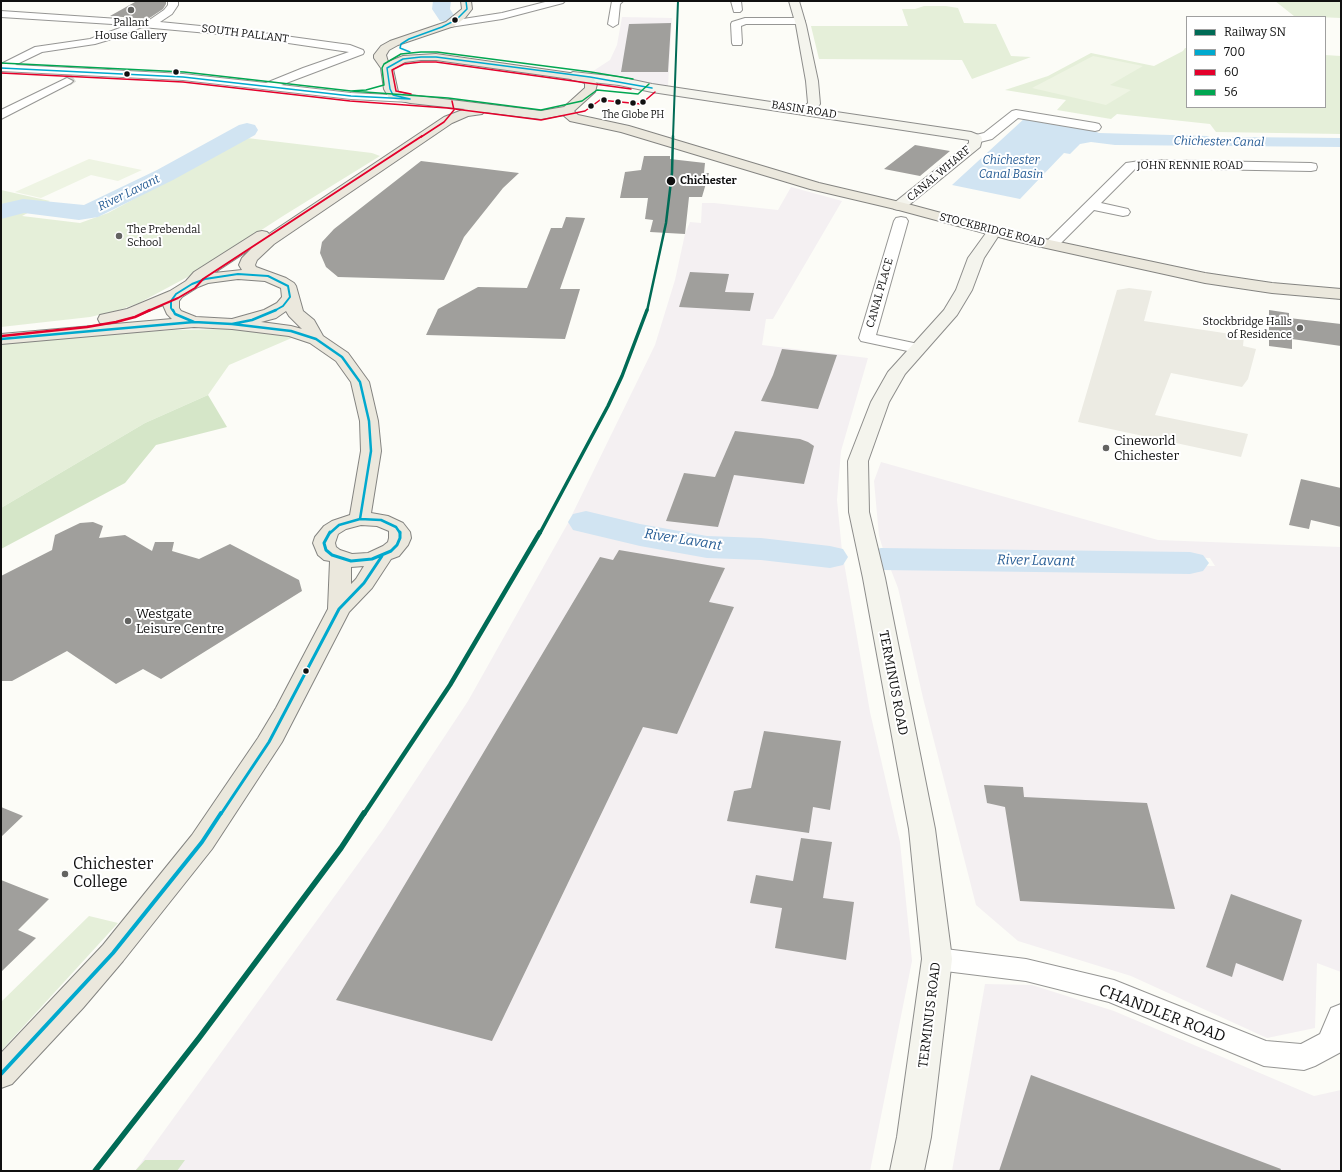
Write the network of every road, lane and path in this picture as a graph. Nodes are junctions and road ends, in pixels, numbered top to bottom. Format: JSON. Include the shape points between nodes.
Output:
{"nodes":[{"id":1,"x":173,"y":1,"type":"edge"},
{"id":2,"x":466,"y":1,"type":"edge"},
{"id":3,"x":560,"y":1,"type":"edge"},
{"id":4,"x":618,"y":1,"type":"edge"},
{"id":5,"x":794,"y":1,"type":"edge"},
{"id":6,"x":1,"y":14,"type":"edge"},
{"id":7,"x":800,"y":22,"type":"junction"},
{"id":8,"x":146,"y":24,"type":"junction"},
{"id":9,"x":450,"y":24,"type":"junction"},
{"id":10,"x":613,"y":24,"type":"dead end"},
{"id":11,"x":409,"y":39,"type":"junction"},
{"id":12,"x":737,"y":43,"type":"dead end"},
{"id":13,"x":338,"y":46,"type":"junction"},
{"id":14,"x":436,"y":57,"type":"junction"},
{"id":15,"x":1,"y":68,"type":"edge"},
{"id":16,"x":388,"y":68,"type":"junction"},
{"id":17,"x":573,"y":76,"type":"junction"},
{"id":18,"x":74,"y":77,"type":"junction"},
{"id":19,"x":250,"y":84,"type":"junction"},
{"id":20,"x":631,"y":84,"type":"junction"},
{"id":21,"x":272,"y":87,"type":"junction"},
{"id":22,"x":390,"y":89,"type":"junction"},
{"id":23,"x":591,"y":89,"type":"junction"},
{"id":24,"x":351,"y":96,"type":"junction"},
{"id":25,"x":410,"y":99,"type":"junction"},
{"id":26,"x":447,"y":103,"type":"junction"},
{"id":27,"x":493,"y":109,"type":"junction"},
{"id":28,"x":568,"y":110,"type":"junction"},
{"id":29,"x":807,"y":111,"type":"junction"},
{"id":30,"x":524,"y":114,"type":"junction"},
{"id":31,"x":1,"y":115,"type":"edge"},
{"id":32,"x":1095,"y":127,"type":"dead end"},
{"id":33,"x":634,"y":132,"type":"junction"},
{"id":34,"x":976,"y":140,"type":"junction"},
{"id":35,"x":1311,"y":167,"type":"dead end"},
{"id":36,"x":1091,"y":205,"type":"junction"},
{"id":37,"x":1124,"y":212,"type":"dead end"},
{"id":38,"x":900,"y":214,"type":"junction"},
{"id":39,"x":994,"y":232,"type":"junction"},
{"id":40,"x":1052,"y":244,"type":"junction"},
{"id":41,"x":268,"y":276,"type":"junction"},
{"id":42,"x":192,"y":284,"type":"junction"},
{"id":43,"x":176,"y":294,"type":"junction"},
{"id":44,"x":1341,"y":294,"type":"edge"},
{"id":45,"x":290,"y":297,"type":"junction"},
{"id":46,"x":194,"y":322,"type":"junction"},
{"id":47,"x":232,"y":324,"type":"junction"},
{"id":48,"x":1,"y":331,"type":"edge"},
{"id":49,"x":1,"y":338,"type":"edge"},
{"id":50,"x":316,"y":339,"type":"junction"},
{"id":51,"x":917,"y":348,"type":"junction"},
{"id":52,"x":360,"y":519,"type":"junction"},
{"id":53,"x":382,"y":556,"type":"junction"},
{"id":54,"x":341,"y":559,"type":"junction"},
{"id":55,"x":339,"y":609,"type":"junction"},
{"id":56,"x":937,"y":959,"type":"junction"},
{"id":57,"x":1341,"y":1016,"type":"edge"},
{"id":58,"x":1,"y":1074,"type":"edge"},
{"id":59,"x":906,"y":1171,"type":"edge"}],
"edges":[{"from":1,"to":8,"type":"street","via":[[168,12]]},
{"from":2,"to":9,"type":"main road","via":[[467,9]]},
{"from":3,"to":9,"type":"street","via":[[502,16]]},
{"from":4,"to":10,"type":"street","via":[[615,4]]},
{"from":5,"to":7,"type":"street"},
{"from":6,"to":8,"type":"street","name":"SOUTH PALLANT"},
{"from":7,"to":12,"type":"street","via":[[745,21],[736,24]]},
{"from":7,"to":29,"type":"street","via":[[814,104]]},
{"from":8,"to":13,"type":"street","name":"SOUTH PALLANT","via":[[241,32]]},
{"from":8,"to":15,"type":"street","via":[[96,41],[39,49]]},
{"from":9,"to":11,"type":"main road"},
{"from":11,"to":14,"type":"main road","via":[[401,44],[400,48],[414,54]]},
{"from":11,"to":16,"type":"main road","via":[[385,48],[380,58]]},
{"from":13,"to":19,"type":"street"},
{"from":13,"to":21,"type":"street","name":"SOUTH PALLANT","via":[[359,52],[307,70]]},
{"from":14,"to":16,"type":"main road","via":[[403,59]]},
{"from":14,"to":17,"type":"main road"},
{"from":15,"to":18,"type":"street"},
{"from":16,"to":22,"type":"main road"},
{"from":17,"to":20,"type":"street"},
{"from":17,"to":23,"type":"main road","via":[[589,81]]},
{"from":18,"to":19,"type":"street","via":[[176,77]]},
{"from":18,"to":31,"type":"street"},
{"from":19,"to":21,"type":"street"},
{"from":20,"to":23,"type":"street","via":[[604,84]]},
{"from":20,"to":29,"type":"street","name":"BASIN ROAD"},
{"from":21,"to":24,"type":"street"},
{"from":22,"to":24,"type":"street","via":[[368,95]]},
{"from":22,"to":25,"type":"main road","via":[[393,95]]},
{"from":23,"to":28,"type":"main road"},
{"from":24,"to":25,"type":"street"},
{"from":25,"to":26,"type":"main road"},
{"from":26,"to":27,"type":"main road"},
{"from":26,"to":42,"type":"main road","via":[[449,108],[441,118],[200,275]]},
{"from":27,"to":30,"type":"main road"},
{"from":27,"to":41,"type":"main road","via":[[465,113],[448,120],[268,241],[250,258],[247,265],[250,270]]},
{"from":28,"to":30,"type":"main road","via":[[547,114]]},
{"from":28,"to":33,"type":"main road","via":[[569,116],[574,118]]},
{"from":29,"to":34,"type":"street","name":"BASIN ROAD","via":[[971,136]]},
{"from":30,"to":33,"type":"main road"},
{"from":32,"to":34,"type":"street","via":[[1016,114],[988,136]]},
{"from":33,"to":38,"type":"main road","name":"STOCKBRIDGE ROAD","via":[[843,194]]},
{"from":34,"to":38,"type":"street","name":"CANAL WHARF","via":[[975,144]]},
{"from":35,"to":36,"type":"street","name":"JOHN RENNIE ROAD","via":[[1141,164],[1128,168]]},
{"from":36,"to":37,"type":"street"},
{"from":36,"to":40,"type":"street","name":"JOHN RENNIE ROAD"},
{"from":38,"to":39,"type":"main road","name":"STOCKBRIDGE ROAD"},
{"from":38,"to":51,"type":"street","name":"CANAL PLACE","via":[[867,338]]},
{"from":39,"to":40,"type":"main road","name":"STOCKBRIDGE ROAD"},
{"from":39,"to":51,"type":"street","name":"TERMINUS ROAD","via":[[976,258],[964,290],[951,312]]},
{"from":40,"to":44,"type":"main road","name":"STOCKBRIDGE ROAD","via":[[1205,278]]},
{"from":41,"to":42,"type":"main road","via":[[238,274],[205,279]]},
{"from":41,"to":45,"type":"main road","via":[[288,286]]},
{"from":42,"to":43,"type":"main road"},
{"from":43,"to":46,"type":"main road","via":[[171,308],[175,314]]},
{"from":43,"to":48,"type":"main road","via":[[133,312],[115,316],[86,322]]},
{"from":45,"to":47,"type":"main road","via":[[283,306],[270,314]]},
{"from":45,"to":50,"type":"main road","via":[[295,313],[308,324]]},
{"from":46,"to":47,"type":"main road"},
{"from":46,"to":49,"type":"main road"},
{"from":47,"to":50,"type":"main road","via":[[284,330]]},
{"from":50,"to":52,"type":"main road","via":[[342,357],[360,382],[369,421],[371,451]]},
{"from":51,"to":56,"type":"street","name":"TERMINUS ROAD","via":[[897,372],[880,402],[868,432],[858,461],[859,512],[922,829]]},
{"from":52,"to":53,"type":"main road","via":[[371,518],[390,523],[400,532],[397,545]]},
{"from":52,"to":54,"type":"main road","via":[[339,525],[326,537],[326,550]]},
{"from":53,"to":54,"type":"main road","via":[[361,561]]},
{"from":53,"to":55,"type":"main road","via":[[364,583]]},
{"from":54,"to":55,"type":"main road"},
{"from":55,"to":58,"type":"main road","via":[[269,742],[202,842],[112,953]]},
{"from":56,"to":57,"type":"street","name":"CHANDLER ROAD","via":[[1026,970],[1114,992],[1264,1053],[1304,1057],[1332,1042]]},
{"from":56,"to":59,"type":"street","name":"TERMINUS ROAD","via":[[914,1136]]}]}
